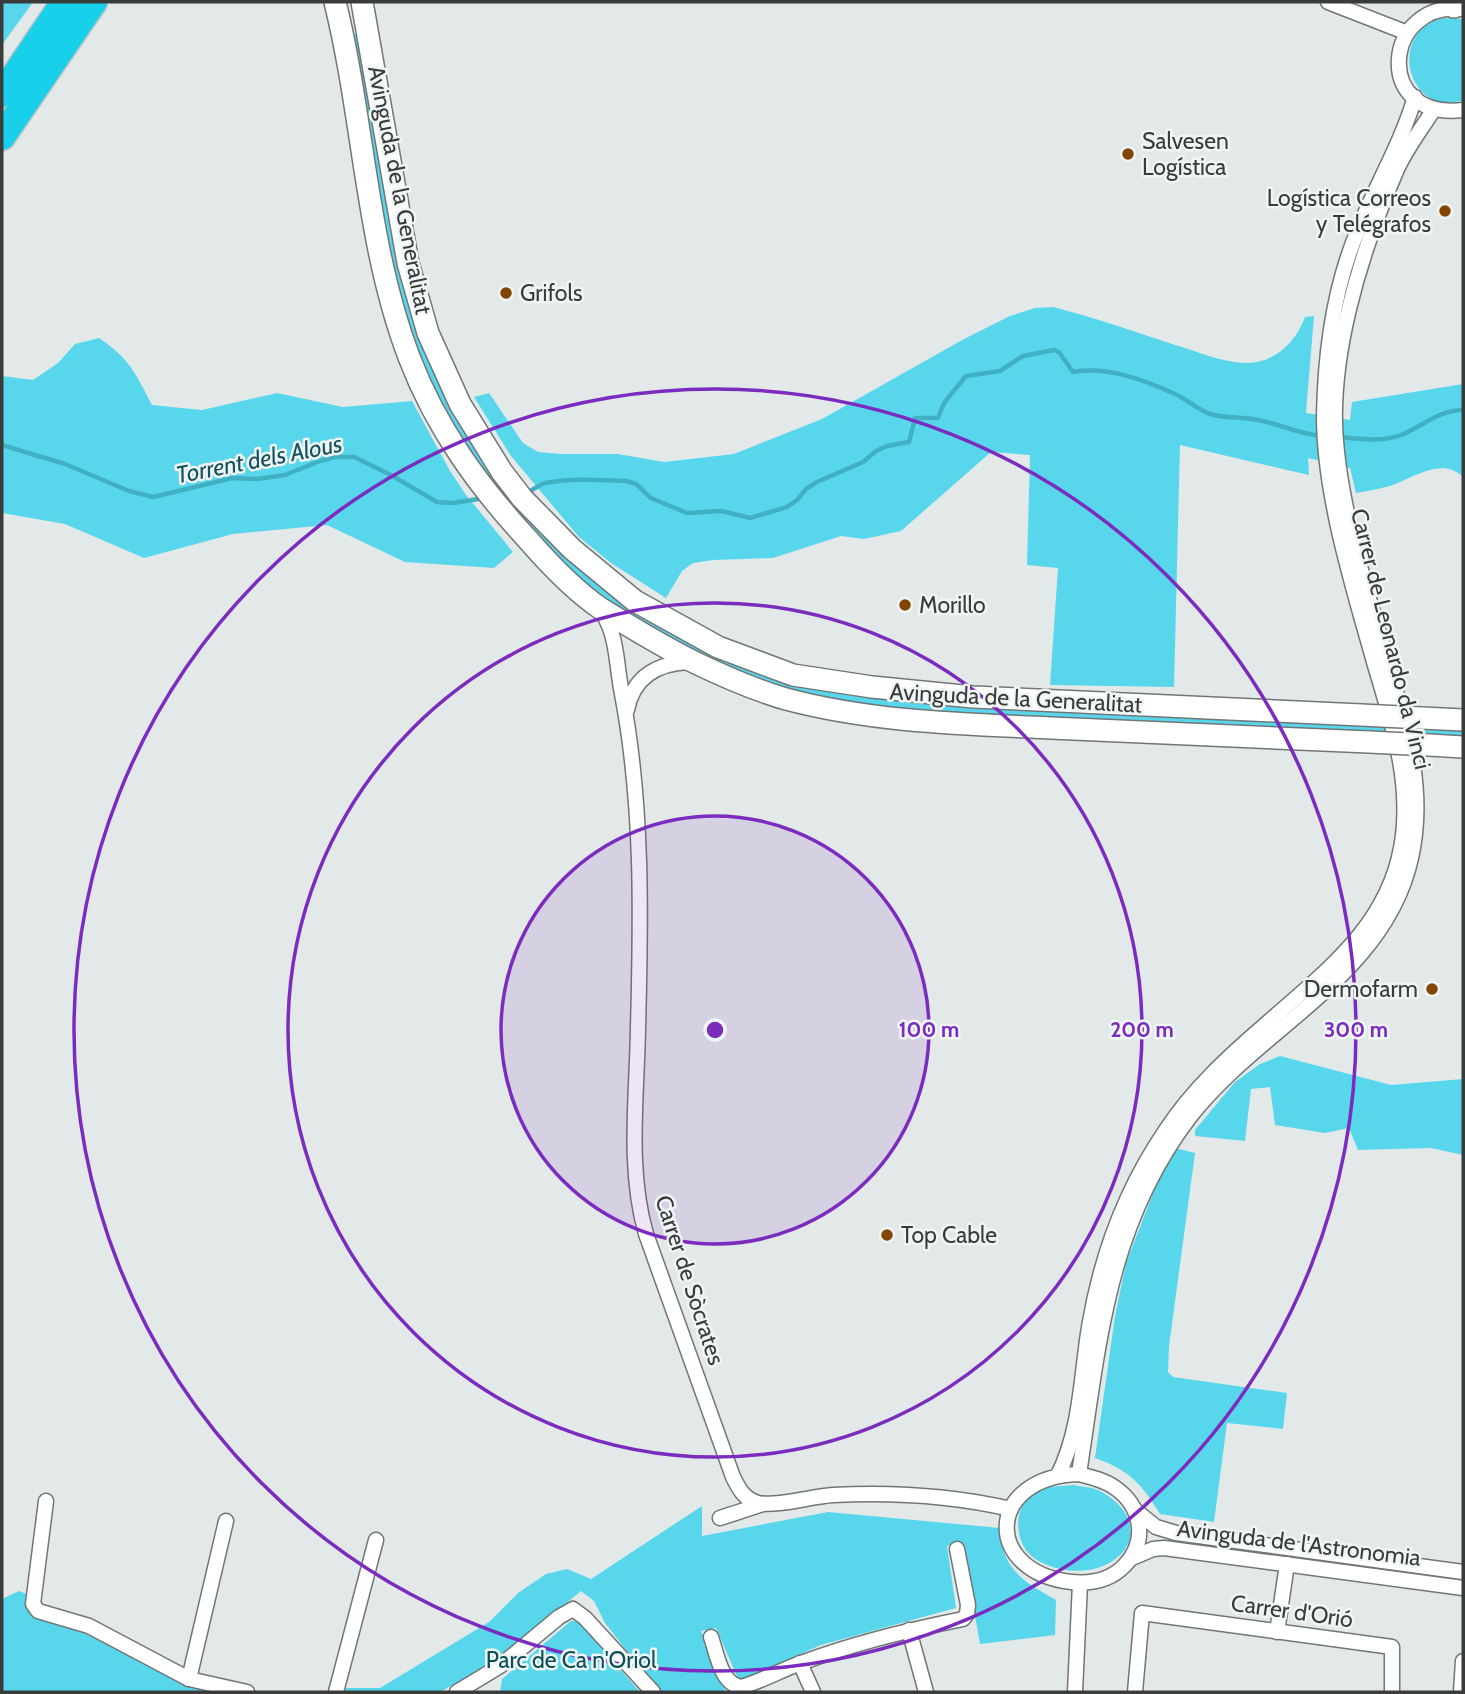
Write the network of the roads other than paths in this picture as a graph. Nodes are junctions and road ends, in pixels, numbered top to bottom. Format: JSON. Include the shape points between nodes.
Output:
{"nodes":[{"id":1,"x":64,"y":2,"type":"edge"},
{"id":2,"x":94,"y":2,"type":"edge"},
{"id":3,"x":335,"y":2,"type":"edge"},
{"id":4,"x":1328,"y":2,"type":"edge"},
{"id":5,"x":363,"y":5,"type":"edge"},
{"id":6,"x":1459,"y":6,"type":"edge"},
{"id":7,"x":1405,"y":32,"type":"junction"},
{"id":8,"x":2,"y":94,"type":"edge"},
{"id":9,"x":1415,"y":97,"type":"junction"},
{"id":10,"x":1434,"y":109,"type":"junction"},
{"id":11,"x":1463,"y":110,"type":"edge"},
{"id":12,"x":2,"y":137,"type":"edge"},
{"id":13,"x":1330,"y":417,"type":"junction"},
{"id":14,"x":1335,"y":470,"type":"junction"},
{"id":15,"x":599,"y":607,"type":"junction"},
{"id":16,"x":694,"y":662,"type":"junction"},
{"id":17,"x":626,"y":715,"type":"junction"},
{"id":18,"x":1463,"y":720,"type":"edge"},
{"id":19,"x":1463,"y":747,"type":"edge"},
{"id":20,"x":1079,"y":1474,"type":"junction"},
{"id":21,"x":1058,"y":1475,"type":"junction"},
{"id":22,"x":46,"y":1501,"type":"dead end"},
{"id":23,"x":764,"y":1504,"type":"junction"},
{"id":24,"x":1011,"y":1509,"type":"junction"},
{"id":25,"x":1135,"y":1509,"type":"junction"},
{"id":26,"x":720,"y":1518,"type":"dead end"},
{"id":27,"x":226,"y":1521,"type":"dead end"},
{"id":28,"x":376,"y":1540,"type":"dead end"},
{"id":29,"x":957,"y":1549,"type":"dead end"},
{"id":30,"x":1131,"y":1559,"type":"junction"},
{"id":31,"x":1287,"y":1564,"type":"junction"},
{"id":32,"x":1457,"y":1571,"type":"edge"},
{"id":33,"x":1080,"y":1583,"type":"junction"},
{"id":34,"x":1463,"y":1588,"type":"edge"},
{"id":35,"x":586,"y":1599,"type":"dead end"},
{"id":36,"x":569,"y":1609,"type":"junction"},
{"id":37,"x":909,"y":1630,"type":"junction"},
{"id":38,"x":1277,"y":1632,"type":"junction"},
{"id":39,"x":711,"y":1637,"type":"dead end"},
{"id":40,"x":1463,"y":1661,"type":"edge"},
{"id":41,"x":800,"y":1663,"type":"junction"},
{"id":42,"x":189,"y":1679,"type":"junction"},
{"id":43,"x":247,"y":1692,"type":"edge"},
{"id":44,"x":336,"y":1692,"type":"edge"},
{"id":45,"x":457,"y":1692,"type":"edge"},
{"id":46,"x":653,"y":1692,"type":"edge"},
{"id":47,"x":813,"y":1692,"type":"edge"},
{"id":48,"x":926,"y":1692,"type":"edge"},
{"id":49,"x":1075,"y":1692,"type":"edge"},
{"id":50,"x":1135,"y":1692,"type":"edge"},
{"id":51,"x":1392,"y":1692,"type":"edge"},
{"id":52,"x":1461,"y":1692,"type":"edge"}],
"edges":[{"from":1,"to":8,"type":"highway"},
{"from":2,"to":12,"type":"highway"},
{"from":3,"to":15,"type":"street","name":"Avinguda de la Generalitat","via":[[376,232],[409,357],[433,411],[494,504],[549,564]]},
{"from":4,"to":7,"type":"street"},
{"from":5,"to":18,"type":"street","name":"Avinguda de la Generalitat","bridge":true,"via":[[408,263],[428,333],[460,404],[502,472],[541,519],[635,601],[718,647],[793,675],[872,687],[973,697]]},
{"from":6,"to":7,"type":"street","via":[[1423,14]]},
{"from":7,"to":9,"type":"street","via":[[1398,66]]},
{"from":9,"to":10,"type":"street"},
{"from":9,"to":13,"type":"street","via":[[1406,128],[1356,233],[1345,273],[1330,339]]},
{"from":10,"to":11,"type":"street"},
{"from":10,"to":13,"type":"street","via":[[1396,171],[1351,299]]},
{"from":13,"to":14,"type":"street","name":"Carrer de Leonardo da Vinci"},
{"from":14,"to":20,"type":"street","name":"Carrer de Leonardo da Vinci","via":[[1414,764],[1418,812],[1410,861],[1393,906],[1361,955],[1222,1082],[1166,1151],[1138,1204],[1114,1271]]},
{"from":14,"to":21,"type":"street","name":"Carrer de Leonardo da Vinci","via":[[1345,556],[1401,763],[1405,799],[1401,851],[1380,907],[1364,931],[1320,979],[1215,1071],[1168,1125],[1146,1160],[1126,1198],[1101,1272],[1073,1440]]},
{"from":15,"to":16,"type":"street","name":"Avinguda de la Generalitat","via":[[649,640]]},
{"from":15,"to":17,"type":"street","name":"Carrer de Sòcrates","via":[[615,645]]},
{"from":16,"to":17,"type":"street","name":"Carrer de Sòcrates","via":[[662,666],[642,678],[629,699]]},
{"from":16,"to":19,"type":"street","name":"Avinguda de la Generalitat","bridge":true,"via":[[785,699],[925,722]]},
{"from":17,"to":23,"type":"street","name":"Carrer de Sòcrates","via":[[641,897],[638,1200],[733,1477],[745,1497]]},
{"from":20,"to":21,"type":"street"},
{"from":20,"to":25,"type":"street","via":[[1115,1488]]},
{"from":21,"to":24,"type":"street","via":[[1027,1488]]},
{"from":22,"to":42,"type":"street","via":[[33,1604],[38,1611],[89,1626]]},
{"from":23,"to":24,"type":"street","via":[[865,1494]]},
{"from":23,"to":26,"type":"street"},
{"from":24,"to":33,"type":"street","via":[[1009,1539],[1026,1566],[1043,1576]]},
{"from":25,"to":30,"type":"street","via":[[1140,1536]]},
{"from":25,"to":32,"type":"street","name":"Avinguda de l'Astronomia","via":[[1156,1527],[1175,1533]]},
{"from":27,"to":42,"type":"street"},
{"from":28,"to":44,"type":"street"},
{"from":29,"to":37,"type":"street","via":[[967,1614],[963,1619]]},
{"from":30,"to":31,"type":"street","name":"Avinguda de l'Astronomia","via":[[1164,1548]]},
{"from":30,"to":33,"type":"street","via":[[1112,1576]]},
{"from":31,"to":34,"type":"street","name":"Avinguda de l'Astronomia"},
{"from":31,"to":38,"type":"street"},
{"from":33,"to":49,"type":"street"},
{"from":35,"to":36,"type":"street"},
{"from":36,"to":45,"type":"street","via":[[500,1666]]},
{"from":36,"to":46,"type":"street","via":[[577,1610]]},
{"from":37,"to":41,"type":"street"},
{"from":37,"to":48,"type":"street"},
{"from":38,"to":50,"type":"street","name":"Carrer d'Orió","via":[[1142,1613]]},
{"from":38,"to":51,"type":"street","name":"Carrer d'Orió","via":[[1392,1647]]},
{"from":39,"to":41,"type":"street","via":[[733,1686],[750,1684]]},
{"from":40,"to":52,"type":"street"},
{"from":41,"to":47,"type":"street"},
{"from":42,"to":43,"type":"street"}]}
